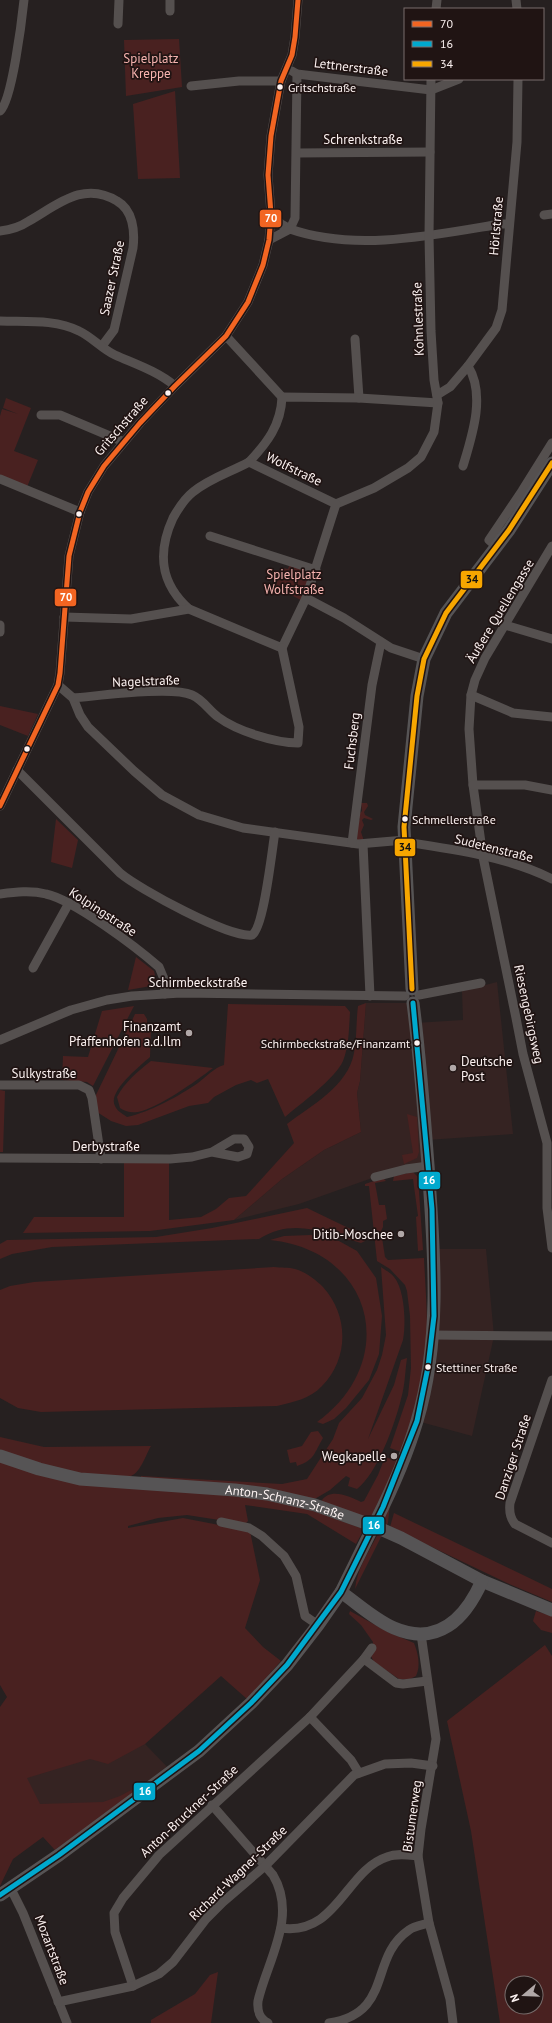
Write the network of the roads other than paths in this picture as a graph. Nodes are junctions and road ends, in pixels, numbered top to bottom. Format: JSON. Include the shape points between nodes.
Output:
{"nodes":[{"id":1,"x":24,"y":0,"type":"edge"},
{"id":2,"x":119,"y":0,"type":"edge"},
{"id":3,"x":170,"y":0,"type":"edge"},
{"id":4,"x":298,"y":0,"type":"edge"},
{"id":5,"x":170,"y":11,"type":"dead end"},
{"id":6,"x":118,"y":24,"type":"dead end"},
{"id":7,"x":287,"y":69,"type":"junction"},
{"id":8,"x":297,"y":74,"type":"junction"},
{"id":9,"x":431,"y":80,"type":"edge"},
{"id":10,"x":456,"y":80,"type":"edge"},
{"id":11,"x":518,"y":80,"type":"edge"},
{"id":12,"x":281,"y":81,"type":"junction"},
{"id":13,"x":191,"y":86,"type":"dead end"},
{"id":14,"x":431,"y":90,"type":"junction"},
{"id":15,"x":0,"y":111,"type":"edge"},
{"id":16,"x":297,"y":152,"type":"junction"},
{"id":17,"x":430,"y":152,"type":"junction"},
{"id":18,"x":271,"y":214,"type":"junction"},
{"id":19,"x":509,"y":224,"type":"junction"},
{"id":20,"x":290,"y":229,"type":"junction"},
{"id":21,"x":0,"y":232,"type":"edge"},
{"id":22,"x":429,"y":236,"type":"junction"},
{"id":23,"x":269,"y":240,"type":"junction"},
{"id":24,"x":0,"y":321,"type":"edge"},
{"id":25,"x":226,"y":336,"type":"junction"},
{"id":26,"x":355,"y":339,"type":"dead end"},
{"id":27,"x":102,"y":346,"type":"junction"},
{"id":28,"x":468,"y":366,"type":"junction"},
{"id":29,"x":174,"y":386,"type":"junction"},
{"id":30,"x":282,"y":398,"type":"junction"},
{"id":31,"x":359,"y":398,"type":"junction"},
{"id":32,"x":437,"y":399,"type":"junction"},
{"id":33,"x":41,"y":415,"type":"dead end"},
{"id":34,"x":124,"y":442,"type":"junction"},
{"id":35,"x":552,"y":443,"type":"edge"},
{"id":36,"x":249,"y":462,"type":"junction"},
{"id":37,"x":552,"y":463,"type":"edge"},
{"id":38,"x":463,"y":466,"type":"dead end"},
{"id":39,"x":0,"y":479,"type":"edge"},
{"id":40,"x":336,"y":504,"type":"junction"},
{"id":41,"x":80,"y":512,"type":"junction"},
{"id":42,"x":210,"y":536,"type":"dead end"},
{"id":43,"x":496,"y":546,"type":"junction"},
{"id":44,"x":552,"y":546,"type":"edge"},
{"id":45,"x":549,"y":559,"type":"edge"},
{"id":46,"x":316,"y":570,"type":"junction"},
{"id":47,"x":306,"y":598,"type":"junction"},
{"id":48,"x":189,"y":609,"type":"junction"},
{"id":49,"x":64,"y":617,"type":"junction"},
{"id":50,"x":0,"y":625,"type":"edge"},
{"id":51,"x":505,"y":625,"type":"junction"},
{"id":52,"x":0,"y":632,"type":"edge"},
{"id":53,"x":552,"y":639,"type":"edge"},
{"id":54,"x":381,"y":642,"type":"junction"},
{"id":55,"x":282,"y":648,"type":"junction"},
{"id":56,"x":424,"y":660,"type":"junction"},
{"id":57,"x":58,"y":685,"type":"junction"},
{"id":58,"x":471,"y":695,"type":"junction"},
{"id":59,"x":73,"y":698,"type":"junction"},
{"id":60,"x":552,"y":717,"type":"edge"},
{"id":61,"x":17,"y":770,"type":"junction"},
{"id":62,"x":473,"y":785,"type":"junction"},
{"id":63,"x":552,"y":790,"type":"edge"},
{"id":64,"x":0,"y":806,"type":"edge"},
{"id":65,"x":274,"y":832,"type":"junction"},
{"id":66,"x":405,"y":841,"type":"junction"},
{"id":67,"x":352,"y":843,"type":"junction"},
{"id":68,"x":363,"y":844,"type":"junction"},
{"id":69,"x":483,"y":857,"type":"junction"},
{"id":70,"x":552,"y":879,"type":"edge"},
{"id":71,"x":0,"y":894,"type":"edge"},
{"id":72,"x":69,"y":903,"type":"junction"},
{"id":73,"x":33,"y":968,"type":"dead end"},
{"id":74,"x":481,"y":983,"type":"dead end"},
{"id":75,"x":165,"y":994,"type":"junction"},
{"id":76,"x":370,"y":996,"type":"junction"},
{"id":77,"x":412,"y":996,"type":"junction"},
{"id":78,"x":0,"y":1040,"type":"edge"},
{"id":79,"x":0,"y":1085,"type":"edge"},
{"id":80,"x":212,"y":1152,"type":"dead end"},
{"id":81,"x":0,"y":1158,"type":"edge"},
{"id":82,"x":101,"y":1159,"type":"junction"},
{"id":83,"x":428,"y":1166,"type":"junction"},
{"id":84,"x":375,"y":1177,"type":"dead end"},
{"id":85,"x":552,"y":1248,"type":"edge"},
{"id":86,"x":432,"y":1335,"type":"junction"},
{"id":87,"x":552,"y":1336,"type":"edge"},
{"id":88,"x":552,"y":1380,"type":"edge"},
{"id":89,"x":0,"y":1456,"type":"edge"},
{"id":90,"x":221,"y":1522,"type":"dead end"},
{"id":91,"x":552,"y":1543,"type":"edge"},
{"id":92,"x":482,"y":1581,"type":"junction"},
{"id":93,"x":340,"y":1592,"type":"junction"},
{"id":94,"x":552,"y":1610,"type":"edge"},
{"id":95,"x":318,"y":1625,"type":"junction"},
{"id":96,"x":421,"y":1634,"type":"junction"},
{"id":97,"x":372,"y":1648,"type":"dead end"},
{"id":98,"x":364,"y":1659,"type":"junction"},
{"id":99,"x":427,"y":1681,"type":"junction"},
{"id":100,"x":310,"y":1717,"type":"junction"},
{"id":101,"x":433,"y":1766,"type":"junction"},
{"id":102,"x":359,"y":1773,"type":"junction"},
{"id":103,"x":212,"y":1806,"type":"junction"},
{"id":104,"x":418,"y":1856,"type":"junction"},
{"id":105,"x":265,"y":1866,"type":"junction"},
{"id":106,"x":5,"y":1892,"type":"edge"},
{"id":107,"x":429,"y":1923,"type":"junction"},
{"id":108,"x":281,"y":1928,"type":"junction"},
{"id":109,"x":133,"y":1986,"type":"junction"},
{"id":110,"x":58,"y":2002,"type":"junction"},
{"id":111,"x":66,"y":2023,"type":"edge"},
{"id":112,"x":268,"y":2023,"type":"edge"},
{"id":113,"x":329,"y":2023,"type":"edge"},
{"id":114,"x":453,"y":2023,"type":"edge"}],
"edges":[{"from":1,"to":15,"type":"street","via":[[7,96]]},
{"from":2,"to":6,"type":"street"},
{"from":3,"to":5,"type":"street"},
{"from":4,"to":7,"type":"street","name":"Gritschstraße","via":[[295,37]]},
{"from":7,"to":8,"type":"street","name":"Lettnerstraße"},
{"from":7,"to":12,"type":"street","name":"Gritschstraße"},
{"from":8,"to":14,"type":"street","name":"Lettnerstraße"},
{"from":8,"to":16,"type":"street"},
{"from":9,"to":14,"type":"street","name":"Kohnlestraße"},
{"from":10,"to":14,"type":"street","name":"Lettnerstraße"},
{"from":11,"to":19,"type":"street","name":"Hörlstraße","via":[[517,142]]},
{"from":12,"to":13,"type":"street","via":[[239,81]]},
{"from":12,"to":18,"type":"street","name":"Gritschstraße","via":[[270,149],[268,188]]},
{"from":14,"to":17,"type":"street","name":"Kohnlestraße"},
{"from":16,"to":17,"type":"street","name":"Schrenkstraße"},
{"from":16,"to":20,"type":"street","via":[[295,218]]},
{"from":17,"to":22,"type":"street","name":"Kohnlestraße"},
{"from":18,"to":20,"type":"street"},
{"from":18,"to":23,"type":"street","name":"Gritschstraße"},
{"from":19,"to":22,"type":"street"},
{"from":19,"to":28,"type":"street","name":"Hörlstraße","via":[[500,322]]},
{"from":20,"to":22,"type":"street","via":[[345,239]]},
{"from":20,"to":23,"type":"street"},
{"from":21,"to":27,"type":"street","name":"Saazer Straße","via":[[21,226],[57,203],[73,197],[98,194],[121,203],[132,222],[133,248],[114,330]]},
{"from":22,"to":32,"type":"street","name":"Kohnlestraße","via":[[431,344]]},
{"from":23,"to":25,"type":"street","name":"Gritschstraße","via":[[264,265],[251,296]]},
{"from":24,"to":27,"type":"street","via":[[62,324],[80,331]]},
{"from":25,"to":29,"type":"street","name":"Gritschstraße"},
{"from":25,"to":30,"type":"street"},
{"from":26,"to":31,"type":"street"},
{"from":27,"to":29,"type":"street","via":[[112,354],[158,374]]},
{"from":28,"to":32,"type":"street","name":"Hörlstraße"},
{"from":28,"to":38,"type":"street","via":[[474,379],[476,411]]},
{"from":29,"to":34,"type":"street","name":"Gritschstraße"},
{"from":30,"to":31,"type":"street"},
{"from":30,"to":36,"type":"street","via":[[280,415],[272,434]]},
{"from":31,"to":32,"type":"street"},
{"from":32,"to":40,"type":"street","name":"Kohnlestraße","via":[[434,432],[421,457],[400,474]]},
{"from":33,"to":34,"type":"street","via":[[60,416]]},
{"from":34,"to":41,"type":"street","name":"Gritschstraße","via":[[98,474]]},
{"from":35,"to":43,"type":"street","via":[[489,540]]},
{"from":36,"to":40,"type":"street","name":"Wolfstraße"},
{"from":36,"to":48,"type":"street","name":"Wolfstraße","via":[[192,492],[185,499],[169,528],[163,551],[163,568],[176,594]]},
{"from":37,"to":43,"type":"street"},
{"from":39,"to":41,"type":"street"},
{"from":40,"to":46,"type":"street"},
{"from":41,"to":49,"type":"street","name":"Gritschstraße","via":[[69,556]]},
{"from":42,"to":46,"type":"street"},
{"from":43,"to":56,"type":"street","via":[[446,613]]},
{"from":44,"to":45,"type":"street","name":"Äußere Quellengasse"},
{"from":45,"to":51,"type":"street","name":"Äußere Quellengasse"},
{"from":46,"to":47,"type":"street"},
{"from":47,"to":54,"type":"street"},
{"from":47,"to":55,"type":"street"},
{"from":48,"to":49,"type":"street","via":[[131,619]]},
{"from":48,"to":55,"type":"street"},
{"from":49,"to":57,"type":"street","name":"Gritschstraße"},
{"from":50,"to":52,"type":"street"},
{"from":51,"to":53,"type":"street"},
{"from":51,"to":58,"type":"street","name":"Äußere Quellengasse","via":[[485,658]]},
{"from":54,"to":56,"type":"street"},
{"from":54,"to":67,"type":"street","name":"Fuchsberg","via":[[372,685]]},
{"from":55,"to":59,"type":"street","name":"Nagelstraße","via":[[299,727],[298,743],[260,736],[228,724],[198,698],[188,694],[155,692]]},
{"from":56,"to":66,"type":"street","via":[[417,696]]},
{"from":57,"to":59,"type":"street"},
{"from":57,"to":61,"type":"street","name":"Gritschstraße"},
{"from":58,"to":60,"type":"street","via":[[513,713]]},
{"from":58,"to":62,"type":"street","name":"Äußere Quellengasse","via":[[469,728]]},
{"from":59,"to":65,"type":"street","via":[[80,715],[94,733],[162,795],[213,820],[243,828]]},
{"from":61,"to":64,"type":"street","name":"Gritschstraße"},
{"from":61,"to":65,"type":"street","via":[[131,883],[177,908],[243,935],[252,935],[258,928]]},
{"from":62,"to":63,"type":"street","via":[[525,786]]},
{"from":62,"to":69,"type":"street","name":"Äußere Quellengasse"},
{"from":65,"to":67,"type":"street"},
{"from":66,"to":68,"type":"street"},
{"from":66,"to":69,"type":"street","name":"Sudetenstraße"},
{"from":66,"to":77,"type":"street"},
{"from":67,"to":68,"type":"street"},
{"from":68,"to":76,"type":"street"},
{"from":69,"to":70,"type":"street","name":"Sudetenstraße","via":[[520,866]]},
{"from":69,"to":85,"type":"street","name":"Riesengebirgsweg","via":[[523,1054],[547,1143],[547,1208]]},
{"from":71,"to":72,"type":"street","name":"Kolpingstraße","via":[[39,892]]},
{"from":72,"to":73,"type":"street"},
{"from":72,"to":75,"type":"street","name":"Kolpingstraße","via":[[97,920],[159,967],[164,979]]},
{"from":74,"to":77,"type":"street","name":"Schirmbeckstraße"},
{"from":75,"to":76,"type":"street","name":"Schirmbeckstraße"},
{"from":75,"to":78,"type":"street","name":"Schirmbeckstraße","via":[[123,997],[84,1006],[56,1015]]},
{"from":76,"to":77,"type":"street","name":"Schirmbeckstraße"},
{"from":77,"to":83,"type":"street"},
{"from":79,"to":82,"type":"street","name":"Sulkystraße","via":[[86,1087],[92,1098]]},
{"from":80,"to":82,"type":"street","name":"Derbystraße","via":[[177,1159]]},
{"from":81,"to":82,"type":"street","name":"Derbystraße"},
{"from":83,"to":84,"type":"street"},
{"from":83,"to":86,"type":"street","via":[[434,1249]]},
{"from":86,"to":87,"type":"street"},
{"from":86,"to":93,"type":"street","via":[[417,1421],[396,1479]]},
{"from":88,"to":91,"type":"street","name":"Danziger Straße","via":[[510,1503],[510,1510],[515,1524]]},
{"from":89,"to":92,"type":"street","name":"Anton-Schranz-Straße","via":[[80,1479],[235,1490],[315,1505],[347,1515],[401,1538]]},
{"from":90,"to":95,"type":"street","via":[[249,1528],[284,1556],[296,1576],[305,1616]]},
{"from":92,"to":94,"type":"street","name":"Anton-Schranz-Straße"},
{"from":92,"to":96,"type":"street","via":[[471,1603],[456,1622],[446,1628]]},
{"from":93,"to":95,"type":"street"},
{"from":93,"to":96,"type":"street","via":[[394,1628]]},
{"from":95,"to":106,"type":"street","via":[[287,1665],[251,1703],[199,1751]]},
{"from":96,"to":99,"type":"street","name":"Bistumerweg"},
{"from":97,"to":98,"type":"street","name":"Anton-Bruckner-Straße"},
{"from":98,"to":99,"type":"street","via":[[396,1683]]},
{"from":98,"to":100,"type":"street","name":"Anton-Bruckner-Straße"},
{"from":99,"to":101,"type":"street","name":"Bistumerweg","via":[[436,1739]]},
{"from":100,"to":102,"type":"street","via":[[351,1760]]},
{"from":100,"to":103,"type":"street","name":"Anton-Bruckner-Straße"},
{"from":101,"to":102,"type":"street","name":"Richard-Wagner-Straße","via":[[421,1763],[393,1764]]},
{"from":101,"to":104,"type":"street","name":"Bistumerweg"},
{"from":102,"to":105,"type":"street","name":"Richard-Wagner-Straße","via":[[351,1778]]},
{"from":103,"to":105,"type":"street"},
{"from":103,"to":109,"type":"street","name":"Anton-Bruckner-Straße","via":[[159,1855],[123,1898],[114,1913],[116,1937]]},
{"from":104,"to":107,"type":"street","name":"Bistumerweg"},
{"from":104,"to":108,"type":"street","via":[[394,1855],[382,1859],[370,1867],[322,1919],[301,1928]]},
{"from":105,"to":108,"type":"street","via":[[273,1875],[279,1889]]},
{"from":105,"to":109,"type":"street","name":"Richard-Wagner-Straße","via":[[206,1919],[168,1966],[151,1979]]},
{"from":106,"to":110,"type":"street","name":"Mozartstraße","via":[[23,1913]]},
{"from":107,"to":113,"type":"street","via":[[409,1930],[394,1945],[377,1990],[365,2007],[348,2018]]},
{"from":107,"to":114,"type":"street","name":"Bistumerweg","via":[[450,1999]]},
{"from":108,"to":112,"type":"street","via":[[258,2001],[259,2014]]},
{"from":109,"to":110,"type":"street","name":"Richard-Wagner-Straße"},
{"from":110,"to":111,"type":"street","name":"Mozartstraße"}]}
